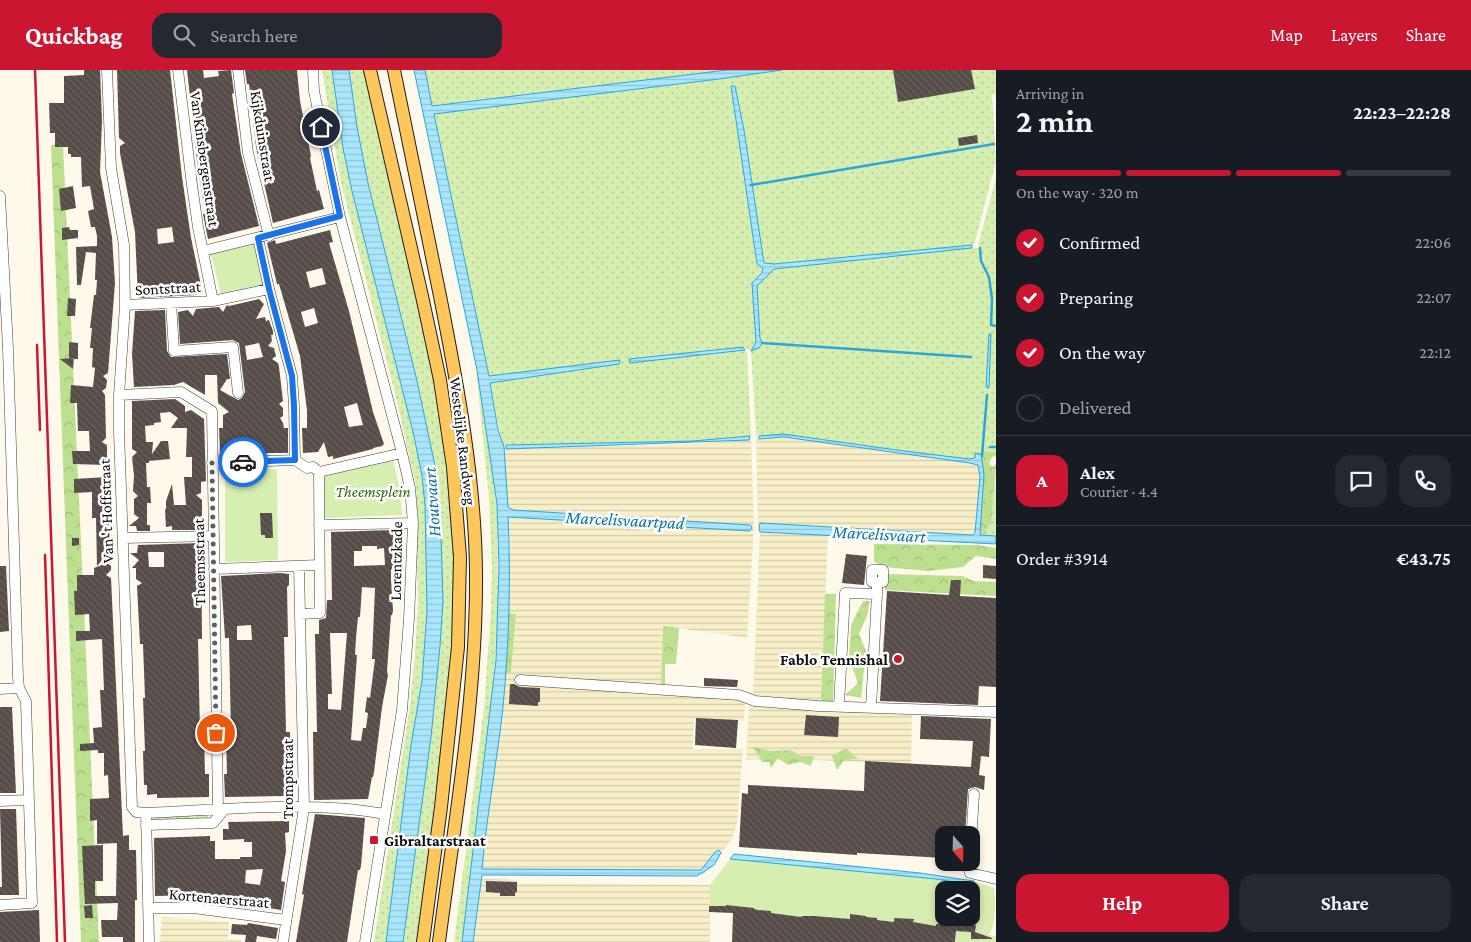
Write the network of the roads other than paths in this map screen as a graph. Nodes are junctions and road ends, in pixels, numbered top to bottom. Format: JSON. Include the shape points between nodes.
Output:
{"nodes":[{"id":1,"x":107,"y":70,"type":"edge"},
{"id":2,"x":178,"y":70,"type":"edge"},
{"id":3,"x":238,"y":70,"type":"edge"},
{"id":4,"x":313,"y":70,"type":"edge"},
{"id":5,"x":370,"y":70,"type":"edge"},
{"id":6,"x":394,"y":70,"type":"edge"},
{"id":7,"x":0,"y":196,"type":"edge"},
{"id":8,"x":340,"y":216,"type":"junction"},
{"id":9,"x":264,"y":237,"type":"junction"},
{"id":10,"x":203,"y":252,"type":"junction"},
{"id":11,"x":269,"y":289,"type":"junction"},
{"id":12,"x":213,"y":301,"type":"junction"},
{"id":13,"x":171,"y":303,"type":"junction"},
{"id":14,"x":125,"y":305,"type":"junction"},
{"id":15,"x":238,"y":393,"type":"dead end"},
{"id":16,"x":119,"y":395,"type":"junction"},
{"id":17,"x":402,"y":453,"type":"junction"},
{"id":18,"x":295,"y":460,"type":"junction"},
{"id":19,"x":212,"y":463,"type":"junction"},
{"id":20,"x":318,"y":472,"type":"junction"},
{"id":21,"x":412,"y":523,"type":"junction"},
{"id":22,"x":319,"y":525,"type":"junction"},
{"id":23,"x":214,"y":536,"type":"junction"},
{"id":24,"x":122,"y":538,"type":"junction"},
{"id":25,"x":319,"y":565,"type":"junction"},
{"id":26,"x":299,"y":566,"type":"junction"},
{"id":27,"x":214,"y":569,"type":"junction"},
{"id":28,"x":877,"y":582,"type":"dead end"},
{"id":29,"x":877,"y":594,"type":"junction"},
{"id":30,"x":300,"y":614,"type":"junction"},
{"id":31,"x":520,"y":680,"type":"dead end"},
{"id":32,"x":19,"y":688,"type":"junction"},
{"id":33,"x":0,"y":689,"type":"edge"},
{"id":34,"x":839,"y":705,"type":"junction"},
{"id":35,"x":871,"y":707,"type":"junction"},
{"id":36,"x":996,"y":712,"type":"edge"},
{"id":37,"x":974,"y":794,"type":"dead end"},
{"id":38,"x":28,"y":800,"type":"junction"},
{"id":39,"x":0,"y":801,"type":"edge"},
{"id":40,"x":304,"y":808,"type":"junction"},
{"id":41,"x":221,"y":810,"type":"junction"},
{"id":42,"x":146,"y":813,"type":"junction"},
{"id":43,"x":385,"y":814,"type":"junction"},
{"id":44,"x":146,"y":825,"type":"junction"},
{"id":45,"x":972,"y":826,"type":"edge"},
{"id":46,"x":970,"y":871,"type":"edge"},
{"id":47,"x":996,"y":879,"type":"edge"},
{"id":48,"x":0,"y":905,"type":"edge"},
{"id":49,"x":149,"y":908,"type":"junction"},
{"id":50,"x":286,"y":920,"type":"junction"},
{"id":51,"x":149,"y":942,"type":"edge"},
{"id":52,"x":283,"y":942,"type":"edge"},
{"id":53,"x":365,"y":942,"type":"edge"},
{"id":54,"x":422,"y":942,"type":"edge"},
{"id":55,"x":439,"y":942,"type":"edge"}],
"edges":[{"from":1,"to":14,"type":"street","name":"Van 't Hoffstraat","via":[[111,168],[124,244]]},
{"from":2,"to":10,"type":"street","name":"Van Kinsbergenstraat"},
{"from":3,"to":9,"type":"street","name":"Kijkduinstraat","via":[[248,153]]},
{"from":4,"to":8,"type":"street","name":"Lorentzkade","via":[[314,91]]},
{"from":5,"to":54,"type":"main road","name":"Westelijke Randweg","via":[[440,380],[453,468],[460,557],[458,647],[441,807]]},
{"from":6,"to":55,"type":"main road","name":"Westelijke Randweg","via":[[455,370],[465,435],[476,571],[467,730]]},
{"from":7,"to":32,"type":"street","via":[[8,348],[10,526]]},
{"from":8,"to":9,"type":"street"},
{"from":8,"to":17,"type":"street","name":"Lorentzkade"},
{"from":9,"to":10,"type":"street"},
{"from":9,"to":11,"type":"street","name":"Kijkduinstraat"},
{"from":10,"to":12,"type":"street","name":"Van Kinsbergenstraat"},
{"from":11,"to":12,"type":"street","name":"Sontstraat"},
{"from":11,"to":18,"type":"street","name":"Kijkduinstraat","via":[[292,376]]},
{"from":12,"to":13,"type":"street","name":"Sontstraat"},
{"from":13,"to":14,"type":"street","name":"Sontstraat"},
{"from":13,"to":15,"type":"street","via":[[174,351],[232,347]]},
{"from":14,"to":16,"type":"street","name":"Van 't Hoffstraat"},
{"from":16,"to":19,"type":"street","name":"Theemsstraat","via":[[182,392],[212,411]]},
{"from":16,"to":24,"type":"street","name":"Van 't Hoffstraat"},
{"from":17,"to":20,"type":"street"},
{"from":17,"to":21,"type":"street","name":"Lorentzkade","via":[[410,488]]},
{"from":18,"to":19,"type":"street"},
{"from":18,"to":20,"type":"street"},
{"from":19,"to":23,"type":"street","name":"Theemsstraat"},
{"from":20,"to":22,"type":"street"},
{"from":21,"to":22,"type":"street"},
{"from":21,"to":43,"type":"street","name":"Lorentzkade","via":[[402,710]]},
{"from":22,"to":25,"type":"street"},
{"from":23,"to":24,"type":"street"},
{"from":23,"to":27,"type":"street","name":"Theemsstraat"},
{"from":24,"to":42,"type":"street","name":"Van 't Hoffstraat","via":[[132,807],[136,812]]},
{"from":25,"to":26,"type":"street"},
{"from":25,"to":30,"type":"street","via":[[320,613]]},
{"from":26,"to":27,"type":"street"},
{"from":26,"to":30,"type":"street","name":"Trompstraat"},
{"from":27,"to":41,"type":"street","name":"Theemsstraat"},
{"from":28,"to":29,"type":"street"},
{"from":29,"to":34,"type":"street","via":[[845,593]]},
{"from":29,"to":35,"type":"street"},
{"from":30,"to":40,"type":"street","name":"Trompstraat"},
{"from":31,"to":34,"type":"street","via":[[739,695],[755,701],[818,706]]},
{"from":32,"to":33,"type":"street"},
{"from":32,"to":38,"type":"street","via":[[26,701]]},
{"from":34,"to":35,"type":"street"},
{"from":35,"to":36,"type":"street"},
{"from":37,"to":45,"type":"street"},
{"from":38,"to":39,"type":"street"},
{"from":38,"to":48,"type":"street","via":[[32,903]]},
{"from":40,"to":41,"type":"street"},
{"from":40,"to":43,"type":"street","via":[[341,808]]},
{"from":40,"to":50,"type":"street","name":"Trompstraat"},
{"from":41,"to":42,"type":"street"},
{"from":41,"to":44,"type":"street","via":[[213,823]]},
{"from":42,"to":44,"type":"street"},
{"from":43,"to":53,"type":"street","name":"Lorentzkade"},
{"from":44,"to":49,"type":"street"},
{"from":46,"to":47,"type":"street"},
{"from":49,"to":50,"type":"street","name":"Kortenaerstraat","via":[[193,908]]},
{"from":49,"to":51,"type":"street"},
{"from":50,"to":52,"type":"street","name":"Trompstraat"}]}
